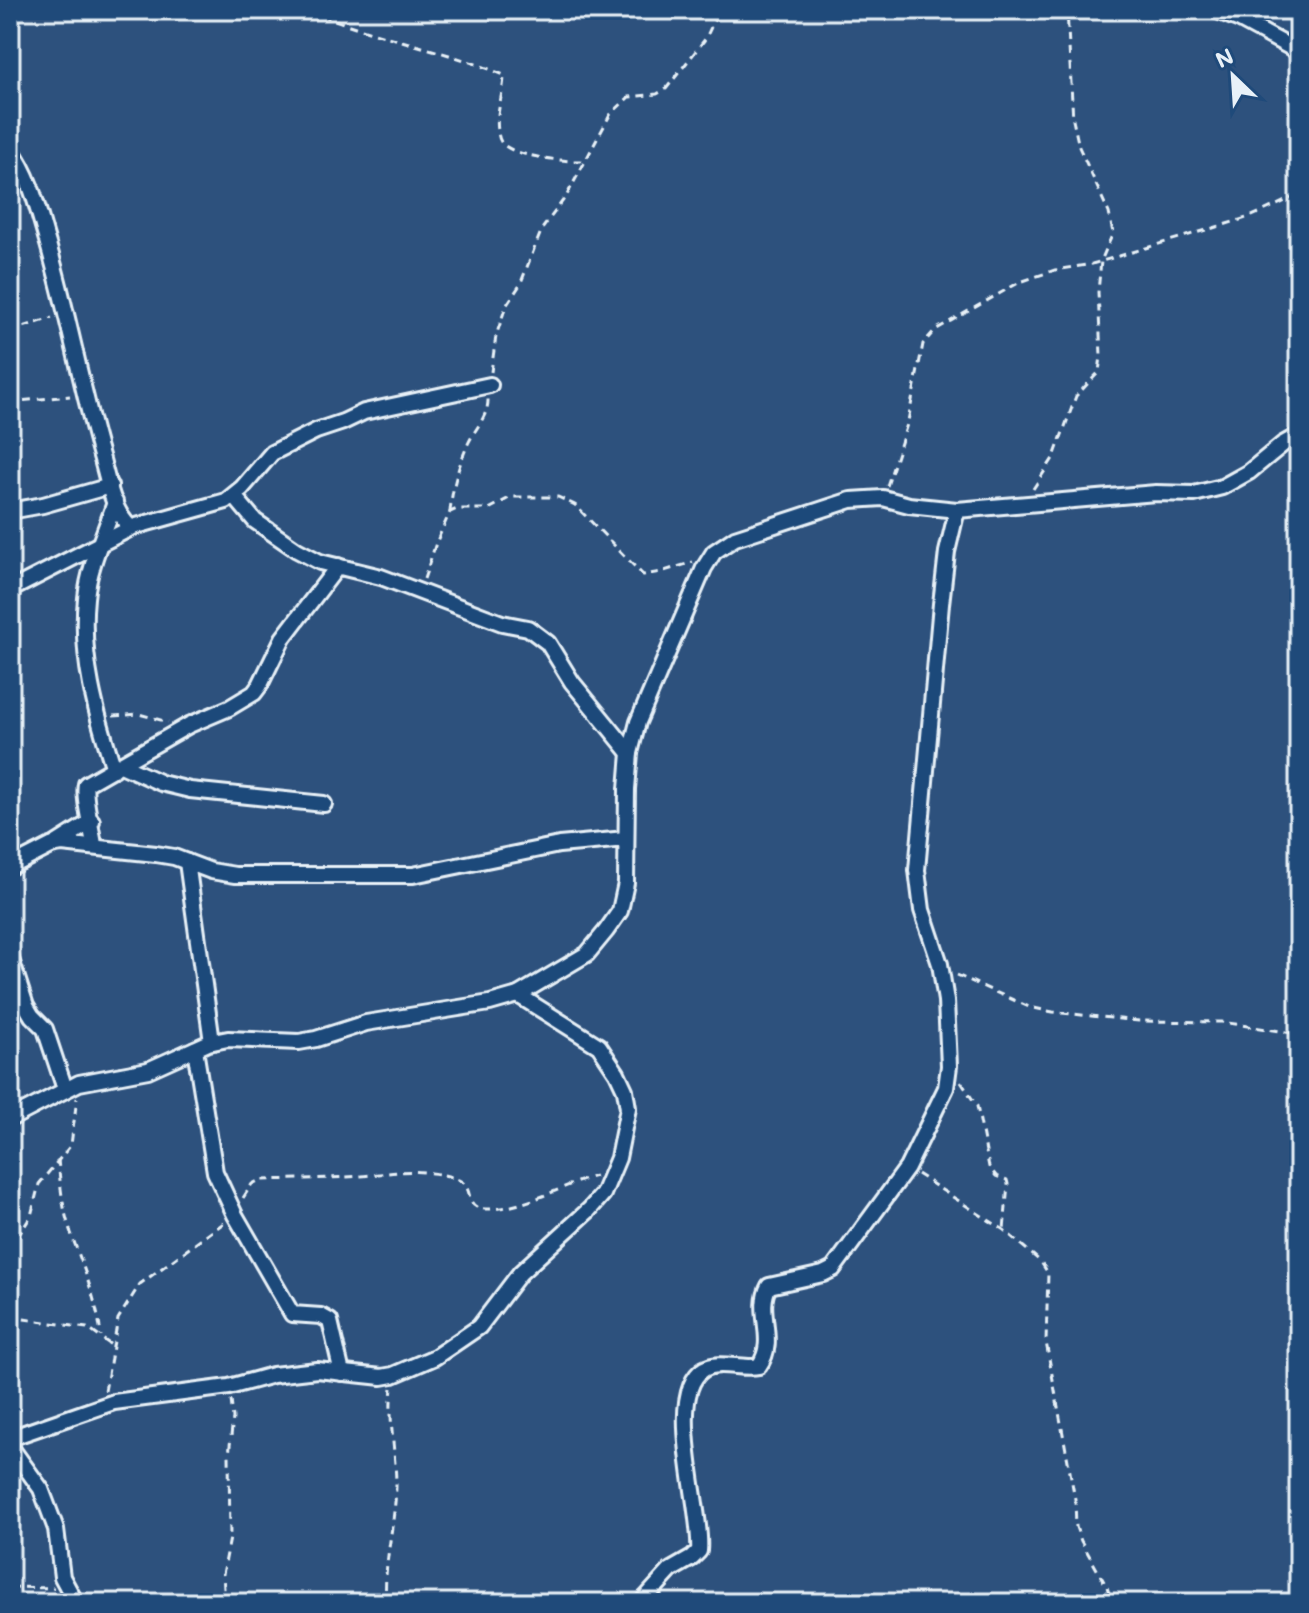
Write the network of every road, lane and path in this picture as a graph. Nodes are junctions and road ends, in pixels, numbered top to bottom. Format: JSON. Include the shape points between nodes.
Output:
{"nodes":[{"id":1,"x":309,"y":10,"type":"edge"},
{"id":2,"x":719,"y":10,"type":"edge"},
{"id":3,"x":1067,"y":10,"type":"edge"},
{"id":4,"x":1215,"y":10,"type":"edge"},
{"id":5,"x":1299,"y":52,"type":"edge"},
{"id":6,"x":10,"y":148,"type":"edge"},
{"id":7,"x":585,"y":161,"type":"junction"},
{"id":8,"x":1299,"y":195,"type":"edge"},
{"id":9,"x":1101,"y":261,"type":"junction"},
{"id":10,"x":68,"y":314,"type":"junction"},
{"id":11,"x":10,"y":331,"type":"edge"},
{"id":12,"x":490,"y":385,"type":"junction"},
{"id":13,"x":85,"y":398,"type":"junction"},
{"id":14,"x":10,"y":402,"type":"edge"},
{"id":15,"x":1299,"y":435,"type":"edge"},
{"id":16,"x":110,"y":486,"type":"junction"},
{"id":17,"x":234,"y":496,"type":"junction"},
{"id":18,"x":883,"y":498,"type":"junction"},
{"id":19,"x":115,"y":502,"type":"junction"},
{"id":20,"x":1020,"y":504,"type":"junction"},
{"id":21,"x":957,"y":510,"type":"junction"},
{"id":22,"x":10,"y":511,"type":"edge"},
{"id":23,"x":450,"y":512,"type":"junction"},
{"id":24,"x":131,"y":528,"type":"junction"},
{"id":25,"x":100,"y":543,"type":"junction"},
{"id":26,"x":714,"y":552,"type":"junction"},
{"id":27,"x":338,"y":566,"type":"junction"},
{"id":28,"x":10,"y":590,"type":"edge"},
{"id":29,"x":424,"y":593,"type":"junction"},
{"id":30,"x":97,"y":717,"type":"junction"},
{"id":31,"x":189,"y":725,"type":"junction"},
{"id":32,"x":630,"y":753,"type":"junction"},
{"id":33,"x":118,"y":767,"type":"junction"},
{"id":34,"x":324,"y":804,"type":"dead end"},
{"id":35,"x":92,"y":821,"type":"junction"},
{"id":36,"x":626,"y":839,"type":"junction"},
{"id":37,"x":53,"y":845,"type":"junction"},
{"id":38,"x":94,"y":845,"type":"junction"},
{"id":39,"x":187,"y":862,"type":"junction"},
{"id":40,"x":10,"y":867,"type":"edge"},
{"id":41,"x":10,"y":956,"type":"edge"},
{"id":42,"x":940,"y":964,"type":"junction"},
{"id":43,"x":518,"y":995,"type":"junction"},
{"id":44,"x":1299,"y":1034,"type":"edge"},
{"id":45,"x":212,"y":1042,"type":"junction"},
{"id":46,"x":195,"y":1049,"type":"junction"},
{"id":47,"x":949,"y":1066,"type":"junction"},
{"id":48,"x":79,"y":1083,"type":"junction"},
{"id":49,"x":65,"y":1089,"type":"junction"},
{"id":50,"x":10,"y":1119,"type":"edge"},
{"id":51,"x":58,"y":1159,"type":"junction"},
{"id":52,"x":907,"y":1168,"type":"junction"},
{"id":53,"x":614,"y":1170,"type":"junction"},
{"id":54,"x":235,"y":1215,"type":"junction"},
{"id":55,"x":1004,"y":1230,"type":"junction"},
{"id":56,"x":10,"y":1249,"type":"edge"},
{"id":57,"x":10,"y":1317,"type":"edge"},
{"id":58,"x":101,"y":1336,"type":"junction"},
{"id":59,"x":111,"y":1345,"type":"junction"},
{"id":60,"x":342,"y":1373,"type":"junction"},
{"id":61,"x":393,"y":1375,"type":"junction"},
{"id":62,"x":229,"y":1387,"type":"junction"},
{"id":63,"x":101,"y":1406,"type":"junction"},
{"id":64,"x":10,"y":1438,"type":"edge"},
{"id":65,"x":10,"y":1446,"type":"edge"},
{"id":66,"x":10,"y":1587,"type":"edge"},
{"id":67,"x":68,"y":1588,"type":"junction"},
{"id":68,"x":76,"y":1603,"type":"edge"},
{"id":69,"x":225,"y":1603,"type":"edge"},
{"id":70,"x":386,"y":1603,"type":"edge"},
{"id":71,"x":641,"y":1603,"type":"edge"},
{"id":72,"x":1112,"y":1603,"type":"edge"}],
"edges":[{"from":1,"to":7,"type":"path","via":[[504,75],[497,127],[501,143],[515,152]]},
{"from":2,"to":7,"type":"path","via":[[706,38],[666,89],[620,103]]},
{"from":3,"to":9,"type":"path","via":[[1073,120],[1079,147],[1112,222]]},
{"from":4,"to":5,"type":"street"},
{"from":6,"to":10,"type":"street","via":[[29,179]]},
{"from":7,"to":12,"type":"path","via":[[563,204],[542,229],[506,306]]},
{"from":8,"to":9,"type":"path","via":[[1250,217]]},
{"from":9,"to":18,"type":"path","via":[[1020,282],[927,337]]},
{"from":9,"to":20,"type":"path","via":[[1099,372],[1076,396],[1054,457]]},
{"from":10,"to":11,"type":"path"},
{"from":10,"to":13,"type":"street"},
{"from":12,"to":17,"type":"street","via":[[364,412],[316,431],[272,453]]},
{"from":12,"to":23,"type":"path","via":[[488,411],[470,441]]},
{"from":13,"to":14,"type":"path"},
{"from":13,"to":16,"type":"street"},
{"from":15,"to":20,"type":"street","via":[[1249,472],[1194,494]]},
{"from":16,"to":19,"type":"street"},
{"from":16,"to":22,"type":"street"},
{"from":17,"to":24,"type":"street"},
{"from":17,"to":27,"type":"street","via":[[255,521],[297,550]]},
{"from":18,"to":21,"type":"street"},
{"from":18,"to":26,"type":"street","via":[[820,508],[753,530]]},
{"from":19,"to":24,"type":"street"},
{"from":19,"to":25,"type":"street"},
{"from":20,"to":21,"type":"street"},
{"from":21,"to":42,"type":"street","via":[[941,604],[917,870],[922,910]]},
{"from":23,"to":26,"type":"path","via":[[489,509],[511,497],[558,497],[575,505],[643,575]]},
{"from":23,"to":29,"type":"path","via":[[425,573]]},
{"from":24,"to":25,"type":"street"},
{"from":25,"to":28,"type":"street"},
{"from":25,"to":30,"type":"street","via":[[86,598],[87,655]]},
{"from":26,"to":32,"type":"street","via":[[638,722]]},
{"from":27,"to":29,"type":"street"},
{"from":27,"to":31,"type":"street","via":[[283,638],[254,693]]},
{"from":29,"to":32,"type":"street","via":[[528,628],[548,643],[572,682]]},
{"from":30,"to":31,"type":"path","via":[[139,714]]},
{"from":30,"to":33,"type":"street"},
{"from":31,"to":33,"type":"street"},
{"from":32,"to":36,"type":"street"},
{"from":33,"to":34,"type":"street","via":[[190,790]]},
{"from":33,"to":35,"type":"street","via":[[84,787]]},
{"from":35,"to":37,"type":"street"},
{"from":35,"to":38,"type":"street"},
{"from":36,"to":39,"type":"street","via":[[559,845],[413,875],[235,875]]},
{"from":36,"to":43,"type":"street","via":[[620,911],[587,954]]},
{"from":37,"to":38,"type":"street"},
{"from":37,"to":40,"type":"street"},
{"from":38,"to":39,"type":"street"},
{"from":39,"to":45,"type":"street"},
{"from":41,"to":49,"type":"street","via":[[30,1013],[45,1029]]},
{"from":42,"to":44,"type":"path","via":[[1029,1007],[1139,1021],[1222,1022]]},
{"from":42,"to":47,"type":"street"},
{"from":43,"to":45,"type":"street","via":[[366,1023],[308,1040]]},
{"from":43,"to":53,"type":"street","via":[[599,1046],[617,1073],[628,1108]]},
{"from":45,"to":46,"type":"street"},
{"from":46,"to":48,"type":"street","via":[[148,1070]]},
{"from":46,"to":54,"type":"street","via":[[215,1172]]},
{"from":47,"to":52,"type":"street","via":[[946,1088]]},
{"from":47,"to":55,"type":"path","via":[[977,1106],[989,1167],[1007,1180]]},
{"from":48,"to":49,"type":"street"},
{"from":48,"to":51,"type":"path","via":[[71,1145]]},
{"from":49,"to":50,"type":"street"},
{"from":51,"to":56,"type":"path","via":[[39,1184],[31,1216]]},
{"from":51,"to":58,"type":"path","via":[[66,1214]]},
{"from":52,"to":55,"type":"path"},
{"from":52,"to":71,"type":"street","via":[[829,1272],[769,1286],[764,1299],[769,1330],[759,1366],[708,1367],[694,1378],[688,1392],[687,1450],[699,1551],[671,1570]]},
{"from":53,"to":54,"type":"path","via":[[521,1204],[488,1209],[473,1204],[463,1183],[436,1173],[403,1169],[260,1180],[246,1191]]},
{"from":53,"to":61,"type":"street","via":[[596,1202],[520,1273],[479,1327],[435,1357]]},
{"from":54,"to":59,"type":"path","via":[[140,1284],[118,1319]]},
{"from":54,"to":60,"type":"street","via":[[292,1314],[330,1321]]},
{"from":55,"to":72,"type":"path","via":[[1048,1273],[1046,1342],[1076,1527]]},
{"from":57,"to":58,"type":"path","via":[[87,1328]]},
{"from":58,"to":59,"type":"path"},
{"from":59,"to":63,"type":"path"},
{"from":60,"to":61,"type":"street"},
{"from":60,"to":62,"type":"street","via":[[287,1373]]},
{"from":61,"to":70,"type":"path","via":[[396,1486]]},
{"from":62,"to":63,"type":"street"},
{"from":62,"to":69,"type":"path","via":[[233,1418]]},
{"from":63,"to":64,"type":"street"},
{"from":65,"to":67,"type":"street","via":[[41,1489]]},
{"from":66,"to":67,"type":"path"},
{"from":67,"to":68,"type":"street"}]}
